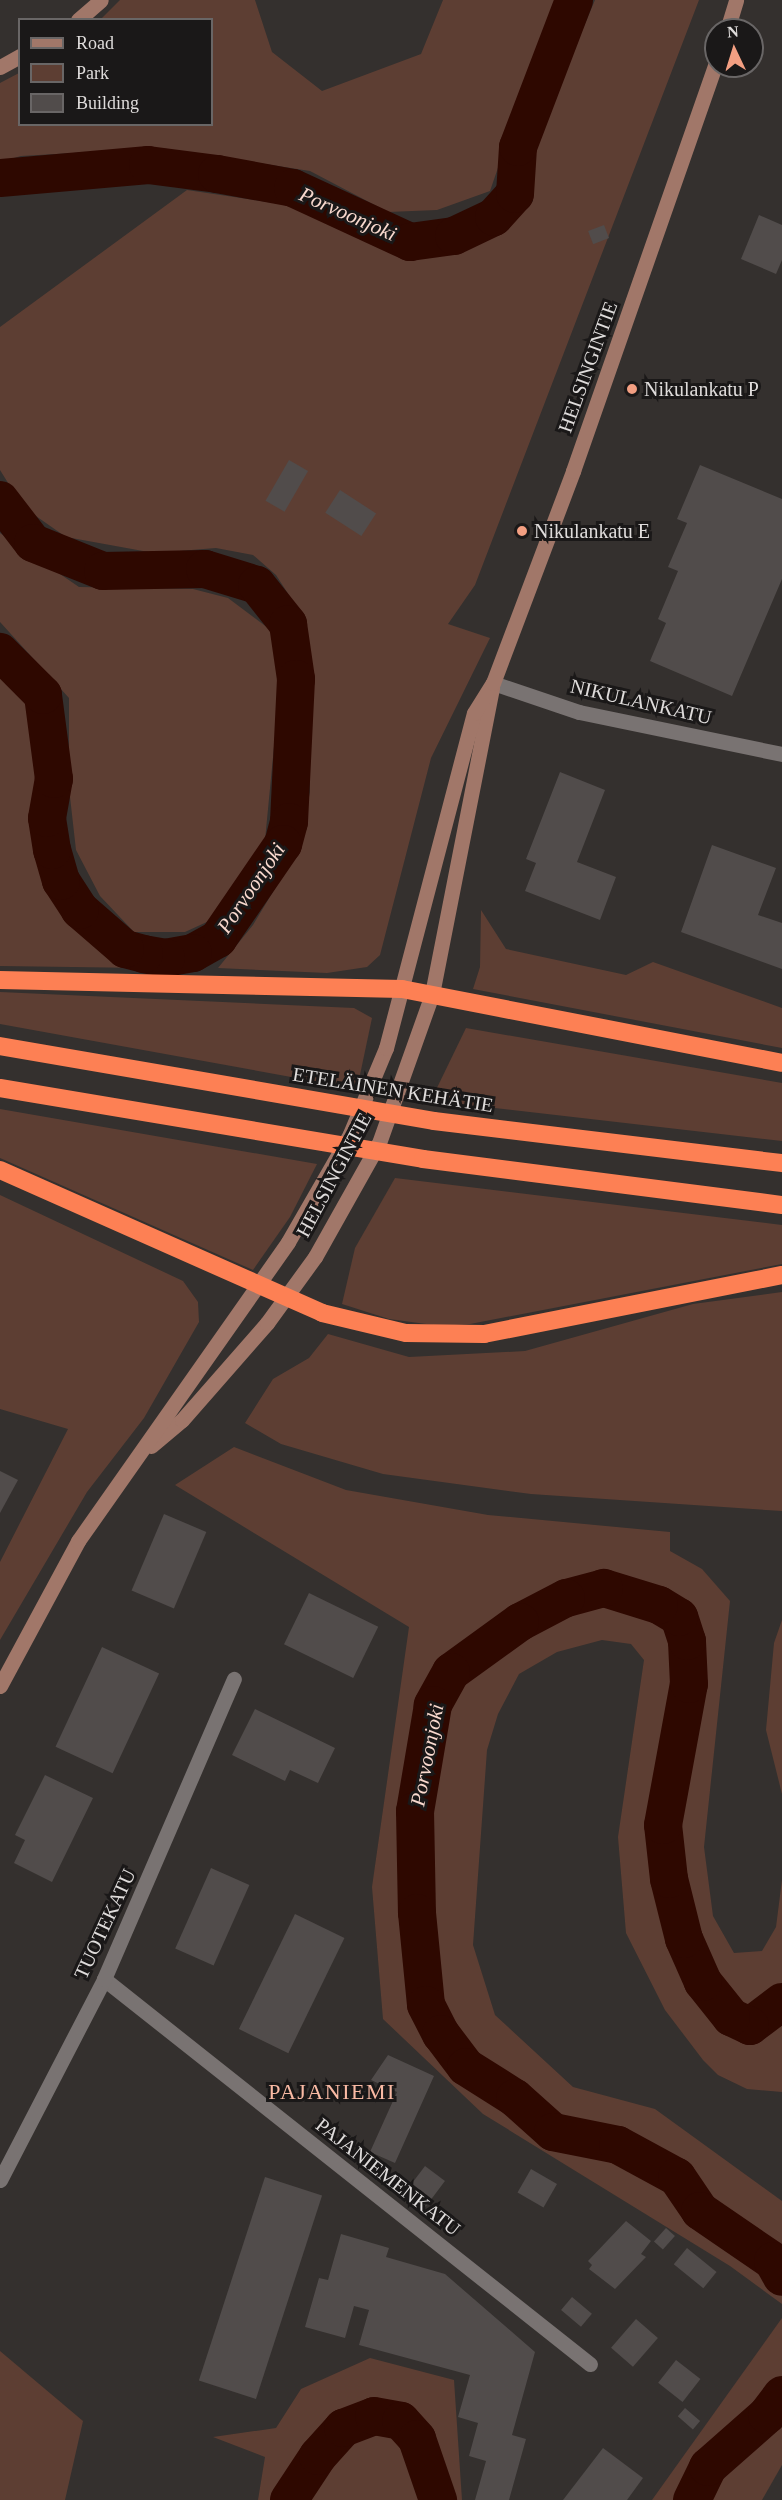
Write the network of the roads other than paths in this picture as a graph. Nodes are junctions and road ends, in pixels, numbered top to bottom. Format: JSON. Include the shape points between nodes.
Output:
{"nodes":[{"id":1,"x":101,"y":0,"type":"edge"},
{"id":2,"x":736,"y":0,"type":"edge"},
{"id":3,"x":80,"y":18,"type":"edge"},
{"id":4,"x":731,"y":18,"type":"edge"},
{"id":5,"x":18,"y":57,"type":"edge"},
{"id":6,"x":0,"y":67,"type":"edge"},
{"id":7,"x":711,"y":78,"type":"edge"},
{"id":8,"x":493,"y":683,"type":"junction"},
{"id":9,"x":782,"y":754,"type":"edge"},
{"id":10,"x":0,"y":980,"type":"edge"},
{"id":11,"x":402,"y":989,"type":"junction"},
{"id":12,"x":432,"y":994,"type":"junction"},
{"id":13,"x":0,"y":1046,"type":"edge"},
{"id":14,"x":782,"y":1063,"type":"edge"},
{"id":15,"x":0,"y":1088,"type":"edge"},
{"id":16,"x":782,"y":1163,"type":"edge"},
{"id":17,"x":0,"y":1170,"type":"edge"},
{"id":18,"x":782,"y":1205,"type":"edge"},
{"id":19,"x":782,"y":1275,"type":"edge"},
{"id":20,"x":259,"y":1284,"type":"junction"},
{"id":21,"x":286,"y":1297,"type":"junction"},
{"id":22,"x":141,"y":1454,"type":"junction"},
{"id":23,"x":234,"y":1679,"type":"dead end"},
{"id":24,"x":0,"y":1686,"type":"edge"},
{"id":25,"x":104,"y":1979,"type":"junction"},
{"id":26,"x":0,"y":2180,"type":"edge"},
{"id":27,"x":590,"y":2364,"type":"dead end"}],
"edges":[{"from":1,"to":3,"type":"main road"},
{"from":2,"to":4,"type":"main road"},
{"from":5,"to":6,"type":"main road"},
{"from":7,"to":8,"type":"main road","name":"HELSINGINTIE","via":[[675,189]]},
{"from":8,"to":9,"type":"street","name":"NIKULANKATU","via":[[579,712]]},
{"from":8,"to":11,"type":"main road","name":"HELSINGINTIE","via":[[474,713]]},
{"from":8,"to":12,"type":"main road","name":"HELSINGINTIE"},
{"from":10,"to":11,"type":"highway"},
{"from":11,"to":12,"type":"highway"},
{"from":11,"to":20,"type":"main road","name":"HELSINGINTIE","via":[[386,1048],[350,1134],[313,1203]]},
{"from":12,"to":14,"type":"highway"},
{"from":12,"to":21,"type":"main road","name":"HELSINGINTIE","via":[[415,1053],[379,1143],[344,1208]]},
{"from":13,"to":16,"type":"highway","name":"ETELÄINEN KEHÄTIE","via":[[434,1121]]},
{"from":15,"to":18,"type":"highway","via":[[423,1159]]},
{"from":17,"to":20,"type":"highway"},
{"from":19,"to":21,"type":"highway","via":[[694,1289],[532,1325],[445,1336],[345,1320]]},
{"from":20,"to":21,"type":"highway"},
{"from":20,"to":22,"type":"main road","name":"HELSINGINTIE","via":[[169,1407]]},
{"from":21,"to":22,"type":"main road","name":"HELSINGINTIE","via":[[182,1420]]},
{"from":22,"to":24,"type":"main road","name":"HELSINGINTIE","via":[[78,1541]]},
{"from":23,"to":25,"type":"street","name":"TUOTEKATU"},
{"from":25,"to":26,"type":"street","name":"TUOTEKATU"},
{"from":25,"to":27,"type":"street","name":"PAJANIEMENKATU"}]}
